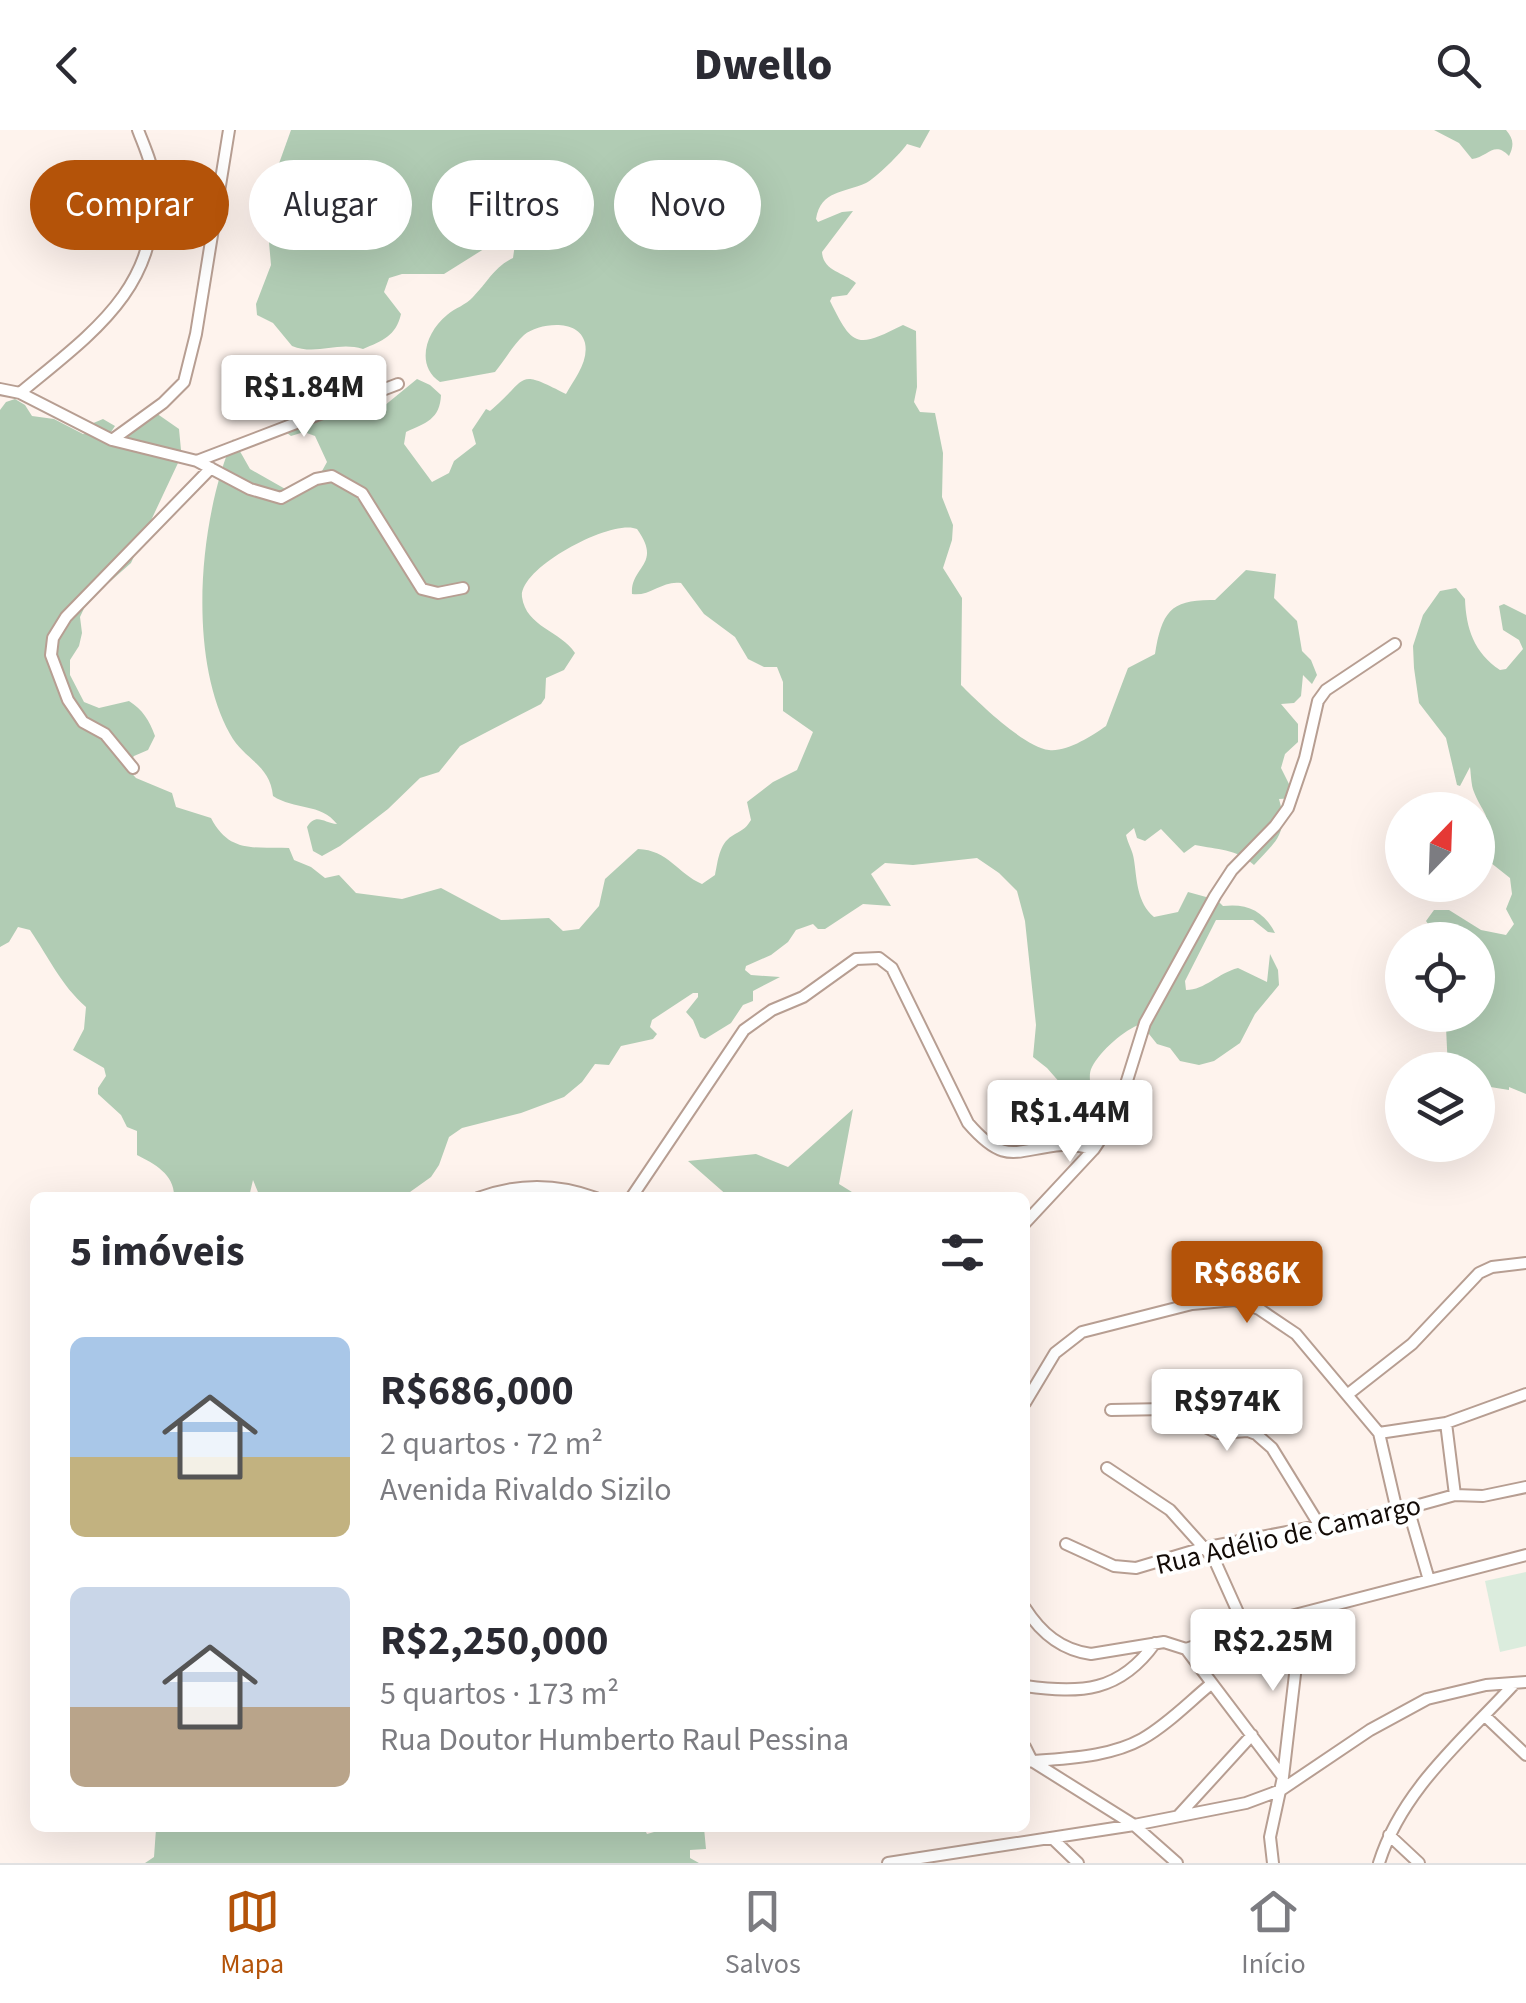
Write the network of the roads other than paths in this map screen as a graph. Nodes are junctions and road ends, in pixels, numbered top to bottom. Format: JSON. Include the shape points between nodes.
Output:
{"nodes":[{"id":1,"x":138,"y":130,"type":"edge"},
{"id":2,"x":229,"y":130,"type":"edge"},
{"id":3,"x":398,"y":384,"type":"dead end"},
{"id":4,"x":0,"y":389,"type":"edge"},
{"id":5,"x":20,"y":393,"type":"junction"},
{"id":6,"x":112,"y":440,"type":"junction"},
{"id":7,"x":197,"y":461,"type":"junction"},
{"id":8,"x":210,"y":468,"type":"junction"},
{"id":9,"x":463,"y":588,"type":"dead end"},
{"id":10,"x":1395,"y":644,"type":"dead end"},
{"id":11,"x":133,"y":768,"type":"dead end"},
{"id":12,"x":1094,"y":1149,"type":"junction"},
{"id":13,"x":493,"y":1192,"type":"edge"},
{"id":14,"x":572,"y":1192,"type":"edge"},
{"id":15,"x":635,"y":1192,"type":"edge"},
{"id":16,"x":1030,"y":1218,"type":"edge"},
{"id":17,"x":1526,"y":1263,"type":"edge"},
{"id":18,"x":1526,"y":1394,"type":"edge"},
{"id":19,"x":1030,"y":1395,"type":"edge"},
{"id":20,"x":1347,"y":1395,"type":"junction"},
{"id":21,"x":1111,"y":1410,"type":"dead end"},
{"id":22,"x":1446,"y":1423,"type":"junction"},
{"id":23,"x":1378,"y":1433,"type":"junction"},
{"id":24,"x":1107,"y":1468,"type":"dead end"},
{"id":25,"x":1526,"y":1487,"type":"edge"},
{"id":26,"x":1455,"y":1495,"type":"junction"},
{"id":27,"x":1402,"y":1509,"type":"junction"},
{"id":28,"x":1320,"y":1526,"type":"junction"},
{"id":29,"x":1066,"y":1544,"type":"dead end"},
{"id":30,"x":1203,"y":1548,"type":"junction"},
{"id":31,"x":1526,"y":1555,"type":"edge"},
{"id":32,"x":1429,"y":1580,"type":"junction"},
{"id":33,"x":1030,"y":1614,"type":"edge"},
{"id":34,"x":1302,"y":1614,"type":"junction"},
{"id":35,"x":1226,"y":1635,"type":"dead end"},
{"id":36,"x":1156,"y":1642,"type":"junction"},
{"id":37,"x":1186,"y":1649,"type":"junction"},
{"id":38,"x":1520,"y":1682,"type":"edge"},
{"id":39,"x":1210,"y":1684,"type":"junction"},
{"id":40,"x":1030,"y":1687,"type":"edge"},
{"id":41,"x":1484,"y":1716,"type":"junction"},
{"id":42,"x":1252,"y":1735,"type":"junction"},
{"id":43,"x":1526,"y":1755,"type":"edge"},
{"id":44,"x":1030,"y":1762,"type":"edge"},
{"id":45,"x":1030,"y":1763,"type":"edge"},
{"id":46,"x":1282,"y":1784,"type":"junction"},
{"id":47,"x":1178,"y":1816,"type":"junction"},
{"id":48,"x":1134,"y":1824,"type":"junction"},
{"id":49,"x":1389,"y":1835,"type":"junction"},
{"id":50,"x":1052,"y":1838,"type":"junction"},
{"id":51,"x":888,"y":1863,"type":"edge"},
{"id":52,"x":1078,"y":1863,"type":"edge"},
{"id":53,"x":1177,"y":1863,"type":"edge"},
{"id":54,"x":1274,"y":1863,"type":"edge"},
{"id":55,"x":1379,"y":1863,"type":"edge"},
{"id":56,"x":1419,"y":1863,"type":"edge"}],
"edges":[{"from":1,"to":5,"type":"street","via":[[154,180],[151,229],[136,282],[100,327]]},
{"from":2,"to":6,"type":"street","via":[[184,382]]},
{"from":3,"to":7,"type":"street"},
{"from":4,"to":5,"type":"street"},
{"from":5,"to":6,"type":"street"},
{"from":6,"to":7,"type":"street"},
{"from":7,"to":8,"type":"street"},
{"from":8,"to":9,"type":"street","via":[[281,498],[332,476],[362,494],[422,589]]},
{"from":8,"to":11,"type":"street","via":[[53,638],[51,655],[68,700]]},
{"from":10,"to":12,"type":"street","via":[[1318,701],[1288,808],[1215,896],[1145,1023],[1116,1116]]},
{"from":12,"to":15,"type":"street","via":[[1060,1144],[1013,1153],[985,1140],[968,1123],[892,968],[868,956],[744,1030]]},
{"from":12,"to":16,"type":"street"},
{"from":13,"to":14,"type":"street","via":[[543,1185]]},
{"from":17,"to":20,"type":"street","via":[[1479,1273],[1412,1344]]},
{"from":18,"to":22,"type":"street"},
{"from":19,"to":20,"type":"street","via":[[1055,1353],[1082,1332],[1218,1300],[1247,1304],[1278,1320]]},
{"from":20,"to":23,"type":"street"},
{"from":21,"to":28,"type":"street","via":[[1168,1410],[1218,1433],[1256,1434],[1272,1448]]},
{"from":22,"to":23,"type":"street"},
{"from":22,"to":26,"type":"street"},
{"from":23,"to":27,"type":"street"},
{"from":24,"to":30,"type":"street","via":[[1170,1510]]},
{"from":25,"to":26,"type":"street","name":"Rua Adélio de Camargo"},
{"from":26,"to":27,"type":"street","name":"Rua Adélio de Camargo"},
{"from":27,"to":28,"type":"street","name":"Rua Adélio de Camargo"},
{"from":27,"to":32,"type":"street"},
{"from":28,"to":30,"type":"street","name":"Rua Adélio de Camargo"},
{"from":29,"to":30,"type":"street","name":"Rua Adélio de Camargo","via":[[1124,1568]]},
{"from":30,"to":34,"type":"street","via":[[1220,1568],[1245,1628]]},
{"from":31,"to":32,"type":"street"},
{"from":32,"to":34,"type":"street"},
{"from":33,"to":36,"type":"street","via":[[1052,1639],[1079,1652]]},
{"from":34,"to":46,"type":"street"},
{"from":35,"to":37,"type":"street"},
{"from":36,"to":37,"type":"street"},
{"from":36,"to":40,"type":"street","via":[[1134,1669],[1106,1684],[1066,1691]]},
{"from":37,"to":39,"type":"street"},
{"from":38,"to":41,"type":"street"},
{"from":38,"to":46,"type":"street","via":[[1427,1699]]},
{"from":39,"to":42,"type":"street"},
{"from":39,"to":44,"type":"street","via":[[1130,1745]]},
{"from":41,"to":43,"type":"street"},
{"from":41,"to":49,"type":"street","via":[[1411,1795]]},
{"from":42,"to":46,"type":"street"},
{"from":42,"to":47,"type":"street"},
{"from":45,"to":48,"type":"street"},
{"from":46,"to":47,"type":"street","via":[[1230,1807]]},
{"from":46,"to":54,"type":"street","via":[[1270,1837]]},
{"from":47,"to":48,"type":"street"},
{"from":48,"to":50,"type":"street"},
{"from":48,"to":53,"type":"street"},
{"from":49,"to":55,"type":"street"},
{"from":49,"to":56,"type":"street"},
{"from":50,"to":51,"type":"street"},
{"from":50,"to":52,"type":"street"}]}
